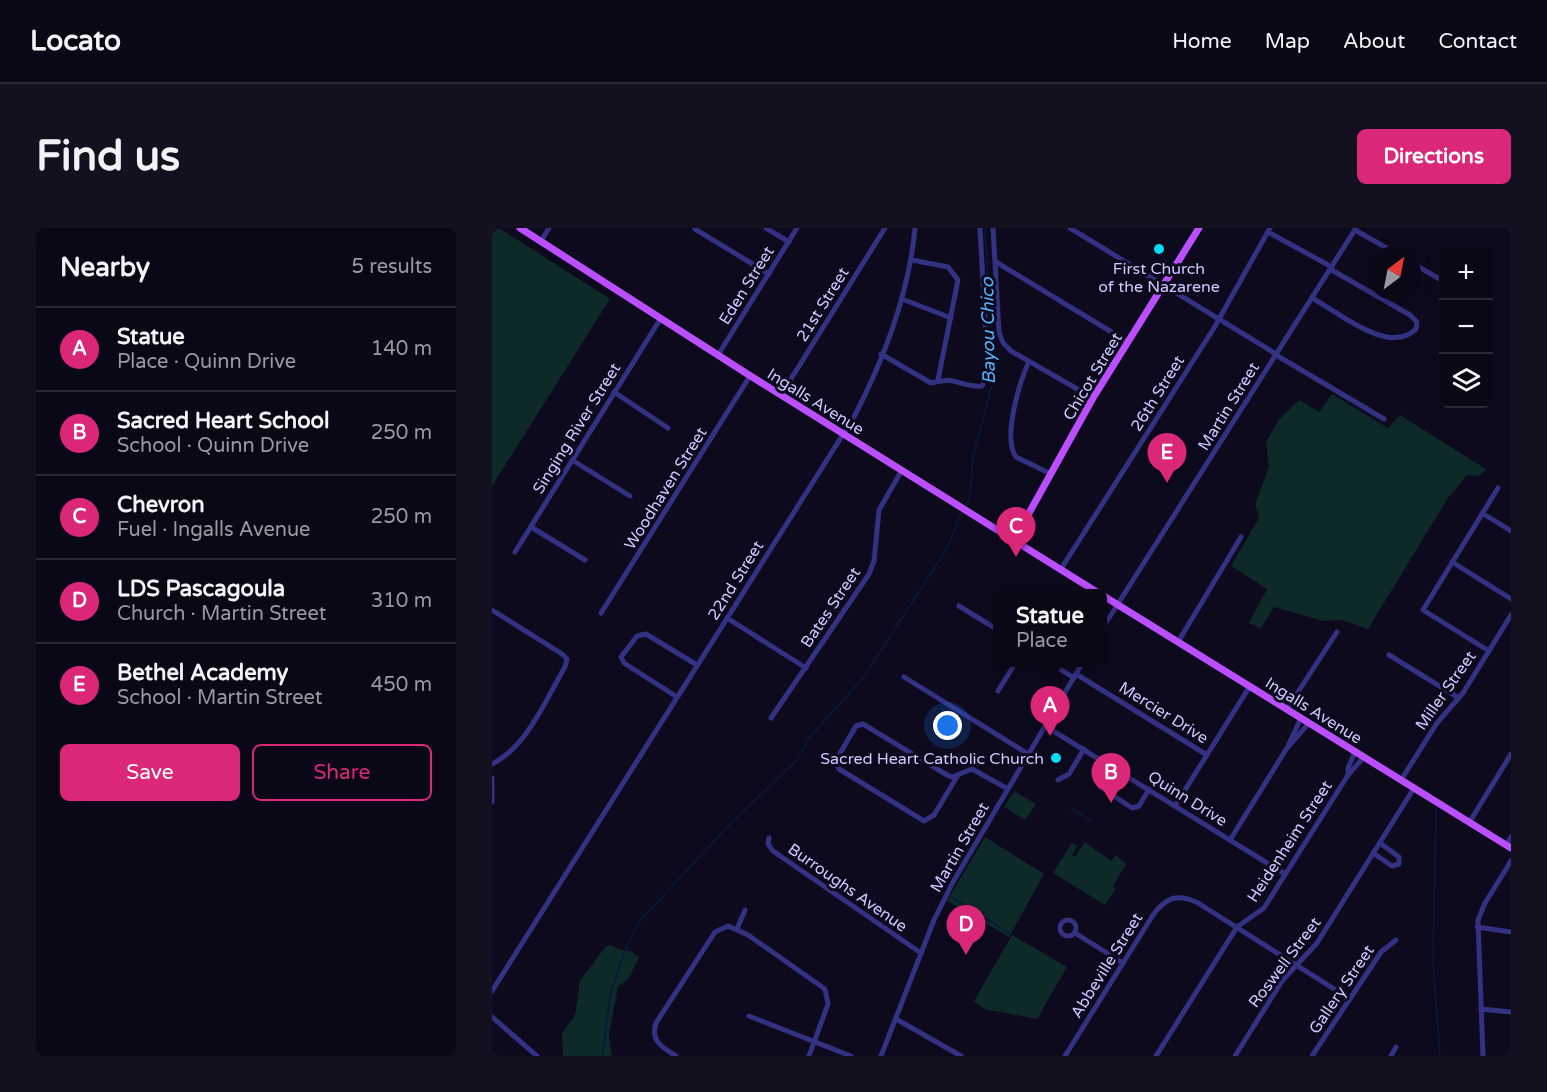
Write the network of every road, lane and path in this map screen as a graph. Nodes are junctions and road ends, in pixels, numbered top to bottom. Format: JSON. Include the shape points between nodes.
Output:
{"nodes":[{"id":1,"x":520,"y":228,"type":"edge"},
{"id":2,"x":549,"y":228,"type":"edge"},
{"id":3,"x":765,"y":228,"type":"edge"},
{"id":4,"x":797,"y":228,"type":"edge"},
{"id":5,"x":885,"y":228,"type":"edge"},
{"id":6,"x":915,"y":228,"type":"edge"},
{"id":7,"x":980,"y":228,"type":"edge"},
{"id":8,"x":993,"y":228,"type":"edge"},
{"id":9,"x":1070,"y":228,"type":"edge"},
{"id":10,"x":1198,"y":228,"type":"edge"},
{"id":11,"x":695,"y":229,"type":"edge"},
{"id":12,"x":1355,"y":229,"type":"edge"},
{"id":13,"x":1269,"y":230,"type":"edge"},
{"id":14,"x":541,"y":241,"type":"junction"},
{"id":15,"x":789,"y":242,"type":"junction"},
{"id":16,"x":1384,"y":246,"type":"edge"},
{"id":17,"x":912,"y":260,"type":"junction"},
{"id":18,"x":996,"y":262,"type":"junction"},
{"id":19,"x":1331,"y":268,"type":"junction"},
{"id":20,"x":1421,"y":268,"type":"edge"},
{"id":21,"x":769,"y":274,"type":"junction"},
{"id":22,"x":1439,"y":279,"type":"edge"},
{"id":23,"x":1162,"y":286,"type":"junction"},
{"id":24,"x":1312,"y":297,"type":"junction"},
{"id":25,"x":902,"y":299,"type":"junction"},
{"id":26,"x":661,"y":318,"type":"junction"},
{"id":27,"x":951,"y":318,"type":"junction"},
{"id":28,"x":1217,"y":319,"type":"junction"},
{"id":29,"x":1128,"y":342,"type":"junction"},
{"id":30,"x":881,"y":354,"type":"junction"},
{"id":31,"x":718,"y":355,"type":"junction"},
{"id":32,"x":1276,"y":355,"type":"junction"},
{"id":33,"x":1029,"y":361,"type":"junction"},
{"id":34,"x":750,"y":376,"type":"junction"},
{"id":35,"x":938,"y":380,"type":"junction"},
{"id":36,"x":614,"y":393,"type":"junction"},
{"id":37,"x":781,"y":395,"type":"junction"},
{"id":38,"x":1094,"y":398,"type":"junction"},
{"id":39,"x":1384,"y":419,"type":"dead end"},
{"id":40,"x":668,"y":428,"type":"dead end"},
{"id":41,"x":844,"y":434,"type":"junction"},
{"id":42,"x":572,"y":460,"type":"junction"},
{"id":43,"x":902,"y":470,"type":"junction"},
{"id":44,"x":1051,"y":474,"type":"junction"},
{"id":45,"x":1498,"y":488,"type":"dead end"},
{"id":46,"x":630,"y":496,"type":"dead end"},
{"id":47,"x":1482,"y":513,"type":"junction"},
{"id":48,"x":531,"y":527,"type":"junction"},
{"id":49,"x":1511,"y":531,"type":"edge"},
{"id":50,"x":1241,"y":537,"type":"dead end"},
{"id":51,"x":1014,"y":540,"type":"junction"},
{"id":52,"x":515,"y":552,"type":"dead end"},
{"id":53,"x":585,"y":560,"type":"dead end"},
{"id":54,"x":1452,"y":562,"type":"junction"},
{"id":55,"x":1061,"y":569,"type":"junction"},
{"id":56,"x":1093,"y":589,"type":"edge"},
{"id":57,"x":1107,"y":598,"type":"edge"},
{"id":58,"x":1511,"y":598,"type":"edge"},
{"id":59,"x":1118,"y":604,"type":"junction"},
{"id":60,"x":959,"y":606,"type":"dead end"},
{"id":61,"x":492,"y":610,"type":"edge"},
{"id":62,"x":601,"y":613,"type":"dead end"},
{"id":63,"x":1511,"y":615,"type":"edge"},
{"id":64,"x":727,"y":618,"type":"junction"},
{"id":65,"x":1107,"y":621,"type":"edge"},
{"id":66,"x":993,"y":627,"type":"edge"},
{"id":67,"x":1337,"y":632,"type":"dead end"},
{"id":68,"x":1178,"y":642,"type":"junction"},
{"id":69,"x":1489,"y":651,"type":"junction"},
{"id":70,"x":1389,"y":655,"type":"dead end"},
{"id":71,"x":697,"y":665,"type":"junction"},
{"id":72,"x":1013,"y":667,"type":"edge"},
{"id":73,"x":1057,"y":667,"type":"edge"},
{"id":74,"x":1081,"y":667,"type":"edge"},
{"id":75,"x":806,"y":668,"type":"junction"},
{"id":76,"x":1075,"y":676,"type":"junction"},
{"id":77,"x":904,"y":677,"type":"dead end"},
{"id":78,"x":1250,"y":686,"type":"junction"},
{"id":79,"x":998,"y":691,"type":"dead end"},
{"id":80,"x":676,"y":697,"type":"junction"},
{"id":81,"x":1459,"y":698,"type":"junction"},
{"id":82,"x":1287,"y":709,"type":"junction"},
{"id":83,"x":771,"y":718,"type":"dead end"},
{"id":84,"x":1301,"y":718,"type":"junction"},
{"id":85,"x":1309,"y":723,"type":"junction"},
{"id":86,"x":1045,"y":726,"type":"junction"},
{"id":87,"x":1287,"y":748,"type":"junction"},
{"id":88,"x":1084,"y":749,"type":"junction"},
{"id":89,"x":1355,"y":752,"type":"junction"},
{"id":90,"x":1028,"y":754,"type":"junction"},
{"id":91,"x":1511,"y":754,"type":"edge"},
{"id":92,"x":1207,"y":755,"type":"junction"},
{"id":93,"x":1364,"y":757,"type":"junction"},
{"id":94,"x":492,"y":764,"type":"edge"},
{"id":95,"x":1107,"y":764,"type":"junction"},
{"id":96,"x":1021,"y":766,"type":"junction"},
{"id":97,"x":1028,"y":770,"type":"dead end"},
{"id":98,"x":1348,"y":775,"type":"junction"},
{"id":99,"x":492,"y":778,"type":"edge"},
{"id":100,"x":954,"y":778,"type":"junction"},
{"id":101,"x":1058,"y":780,"type":"dead end"},
{"id":102,"x":1401,"y":780,"type":"junction"},
{"id":103,"x":1414,"y":788,"type":"junction"},
{"id":104,"x":1008,"y":789,"type":"junction"},
{"id":105,"x":1149,"y":789,"type":"junction"},
{"id":106,"x":492,"y":802,"type":"edge"},
{"id":107,"x":1175,"y":806,"type":"junction"},
{"id":108,"x":1469,"y":823,"type":"junction"},
{"id":109,"x":1511,"y":837,"type":"edge"},
{"id":110,"x":769,"y":838,"type":"dead end"},
{"id":111,"x":1230,"y":840,"type":"junction"},
{"id":112,"x":1380,"y":843,"type":"junction"},
{"id":113,"x":1508,"y":847,"type":"edge"},
{"id":114,"x":1373,"y":853,"type":"junction"},
{"id":115,"x":1511,"y":861,"type":"edge"},
{"id":116,"x":1285,"y":874,"type":"junction"},
{"id":117,"x":745,"y":910,"type":"dead end"},
{"id":118,"x":1237,"y":927,"type":"junction"},
{"id":119,"x":1478,"y":927,"type":"junction"},
{"id":120,"x":737,"y":929,"type":"junction"},
{"id":121,"x":1511,"y":932,"type":"edge"},
{"id":122,"x":1075,"y":933,"type":"dead end"},
{"id":123,"x":1396,"y":940,"type":"dead end"},
{"id":124,"x":921,"y":953,"type":"junction"},
{"id":125,"x":1123,"y":963,"type":"junction"},
{"id":126,"x":1298,"y":965,"type":"junction"},
{"id":127,"x":492,"y":992,"type":"edge"},
{"id":128,"x":1350,"y":999,"type":"junction"},
{"id":129,"x":1481,"y":1009,"type":"junction"},
{"id":130,"x":1511,"y":1012,"type":"edge"},
{"id":131,"x":749,"y":1016,"type":"dead end"},
{"id":132,"x":492,"y":1017,"type":"edge"},
{"id":133,"x":896,"y":1019,"type":"junction"},
{"id":134,"x":814,"y":1042,"type":"junction"},
{"id":135,"x":1396,"y":1047,"type":"dead end"},
{"id":136,"x":532,"y":1055,"type":"edge"},
{"id":137,"x":676,"y":1056,"type":"edge"},
{"id":138,"x":808,"y":1056,"type":"edge"},
{"id":139,"x":851,"y":1056,"type":"edge"},
{"id":140,"x":881,"y":1056,"type":"edge"},
{"id":141,"x":961,"y":1056,"type":"edge"},
{"id":142,"x":1065,"y":1056,"type":"edge"},
{"id":143,"x":1156,"y":1056,"type":"edge"},
{"id":144,"x":1235,"y":1056,"type":"edge"},
{"id":145,"x":1312,"y":1056,"type":"edge"},
{"id":146,"x":1391,"y":1056,"type":"edge"},
{"id":147,"x":1484,"y":1056,"type":"edge"}],
"edges":[{"from":1,"to":14,"type":"main road","name":"Ingalls Avenue"},
{"from":2,"to":14,"type":"street"},
{"from":3,"to":15,"type":"street"},
{"from":4,"to":15,"type":"street","name":"Eden Street"},
{"from":5,"to":37,"type":"street","name":"21st Street"},
{"from":6,"to":17,"type":"street","name":"22nd Street"},
{"from":7,"to":35,"type":"street","via":[[986,383],[979,387]]},
{"from":8,"to":18,"type":"street"},
{"from":9,"to":23,"type":"street"},
{"from":10,"to":23,"type":"main road","name":"Chicot Street"},
{"from":11,"to":21,"type":"street"},
{"from":12,"to":16,"type":"street"},
{"from":12,"to":19,"type":"street","name":"Martin Street"},
{"from":13,"to":19,"type":"street"},
{"from":13,"to":28,"type":"street","name":"26th Street"},
{"from":14,"to":26,"type":"main road","name":"Ingalls Avenue"},
{"from":15,"to":21,"type":"street","name":"Eden Street"},
{"from":17,"to":25,"type":"street","name":"22nd Street"},
{"from":17,"to":27,"type":"street","via":[[948,267],[957,277]]},
{"from":18,"to":29,"type":"street"},
{"from":18,"to":33,"type":"street","via":[[1000,337],[1006,347]]},
{"from":19,"to":24,"type":"street","name":"Martin Street"},
{"from":19,"to":24,"type":"street","via":[[1410,315],[1417,322],[1416,328],[1407,335],[1381,336]]},
{"from":20,"to":22,"type":"street"},
{"from":21,"to":31,"type":"street","name":"Eden Street"},
{"from":23,"to":28,"type":"street"},
{"from":23,"to":29,"type":"main road","name":"Chicot Street"},
{"from":24,"to":32,"type":"street","name":"Martin Street"},
{"from":25,"to":27,"type":"street"},
{"from":25,"to":30,"type":"street","name":"22nd Street"},
{"from":26,"to":31,"type":"main road","name":"Ingalls Avenue"},
{"from":26,"to":36,"type":"street","name":"Singing River Street"},
{"from":27,"to":35,"type":"street"},
{"from":28,"to":32,"type":"street"},
{"from":28,"to":55,"type":"street","name":"26th Street"},
{"from":29,"to":38,"type":"main road","name":"Chicot Street"},
{"from":30,"to":35,"type":"street","via":[[926,381]]},
{"from":30,"to":41,"type":"street","name":"22nd Street","via":[[864,399]]},
{"from":31,"to":34,"type":"main road","name":"Ingalls Avenue"},
{"from":32,"to":39,"type":"street"},
{"from":32,"to":59,"type":"street","name":"Martin Street"},
{"from":33,"to":38,"type":"street"},
{"from":33,"to":44,"type":"street","via":[[1010,421],[1013,452]]},
{"from":34,"to":37,"type":"main road","name":"Ingalls Avenue"},
{"from":34,"to":62,"type":"street","name":"Woodhaven Street"},
{"from":36,"to":40,"type":"street"},
{"from":36,"to":42,"type":"street","name":"Singing River Street"},
{"from":37,"to":41,"type":"main road","name":"Ingalls Avenue"},
{"from":38,"to":44,"type":"main road","name":"Chicot Street"},
{"from":41,"to":43,"type":"main road","name":"Ingalls Avenue"},
{"from":41,"to":64,"type":"street","name":"22nd Street"},
{"from":42,"to":46,"type":"street"},
{"from":42,"to":48,"type":"street","name":"Singing River Street"},
{"from":43,"to":51,"type":"main road","name":"Ingalls Avenue"},
{"from":43,"to":75,"type":"street","name":"Bates Street","via":[[879,510],[869,574]]},
{"from":44,"to":51,"type":"main road","name":"Chicot Street"},
{"from":45,"to":47,"type":"street"},
{"from":47,"to":49,"type":"street"},
{"from":47,"to":54,"type":"street"},
{"from":48,"to":52,"type":"street","name":"Singing River Street"},
{"from":48,"to":53,"type":"street"},
{"from":50,"to":68,"type":"street"},
{"from":51,"to":55,"type":"main road","name":"Ingalls Avenue"},
{"from":54,"to":58,"type":"street"},
{"from":54,"to":69,"type":"street","via":[[1423,610]]},
{"from":55,"to":56,"type":"main road","name":"Ingalls Avenue"},
{"from":57,"to":59,"type":"main road","name":"Ingalls Avenue"},
{"from":59,"to":65,"type":"street","name":"Martin Street"},
{"from":59,"to":68,"type":"main road","name":"Ingalls Avenue"},
{"from":60,"to":66,"type":"street"},
{"from":61,"to":94,"type":"street","via":[[567,659],[521,740]]},
{"from":63,"to":69,"type":"street","name":"Miller Street"},
{"from":64,"to":71,"type":"street","name":"22nd Street"},
{"from":64,"to":75,"type":"street"},
{"from":67,"to":82,"type":"street"},
{"from":68,"to":78,"type":"main road","name":"Ingalls Avenue"},
{"from":69,"to":81,"type":"street","name":"Miller Street"},
{"from":70,"to":81,"type":"street"},
{"from":71,"to":80,"type":"street","name":"22nd Street"},
{"from":71,"to":80,"type":"street","via":[[646,633],[637,636],[621,657],[624,663]]},
{"from":72,"to":79,"type":"street"},
{"from":73,"to":76,"type":"street","name":"Mercier Drive"},
{"from":74,"to":76,"type":"street","name":"Martin Street"},
{"from":75,"to":83,"type":"street","name":"Bates Street"},
{"from":76,"to":86,"type":"street","name":"Martin Street"},
{"from":76,"to":92,"type":"street","name":"Mercier Drive"},
{"from":77,"to":90,"type":"street"},
{"from":78,"to":82,"type":"main road","name":"Ingalls Avenue"},
{"from":78,"to":92,"type":"street"},
{"from":80,"to":127,"type":"street","name":"22nd Street"},
{"from":81,"to":102,"type":"street","name":"Miller Street","via":[[1437,723]]},
{"from":82,"to":84,"type":"main road","name":"Ingalls Avenue"},
{"from":84,"to":85,"type":"main road","name":"Ingalls Avenue"},
{"from":84,"to":87,"type":"street"},
{"from":85,"to":87,"type":"street"},
{"from":85,"to":89,"type":"main road","name":"Ingalls Avenue"},
{"from":86,"to":88,"type":"street","name":"Quinn Drive"},
{"from":86,"to":90,"type":"street","name":"Martin Street"},
{"from":87,"to":111,"type":"street"},
{"from":88,"to":95,"type":"street","name":"Quinn Drive"},
{"from":88,"to":101,"type":"street","via":[[1069,774]]},
{"from":89,"to":93,"type":"main road","name":"Ingalls Avenue"},
{"from":89,"to":98,"type":"street"},
{"from":90,"to":96,"type":"street","name":"Martin Street"},
{"from":91,"to":108,"type":"street"},
{"from":92,"to":107,"type":"street"},
{"from":93,"to":98,"type":"street","name":"Heidenheim Street"},
{"from":93,"to":102,"type":"main road","name":"Ingalls Avenue"},
{"from":95,"to":105,"type":"street","name":"Quinn Drive"},
{"from":95,"to":105,"type":"street","via":[[1098,781],[1100,787],[1132,808],[1138,806]]},
{"from":96,"to":97,"type":"street"},
{"from":96,"to":104,"type":"street","name":"Martin Street"},
{"from":98,"to":116,"type":"street","name":"Heidenheim Street"},
{"from":99,"to":106,"type":"street"},
{"from":100,"to":100,"type":"street","via":[[863,724],[856,726],[835,762],[839,769],[924,821],[934,815]]},
{"from":100,"to":104,"type":"street","via":[[972,769]]},
{"from":102,"to":103,"type":"main road","name":"Ingalls Avenue"},
{"from":103,"to":108,"type":"main road","name":"Ingalls Avenue"},
{"from":103,"to":112,"type":"street","name":"Roswell Street"},
{"from":104,"to":124,"type":"street","name":"Martin Street","via":[[953,882]]},
{"from":105,"to":107,"type":"street","name":"Quinn Drive"},
{"from":107,"to":111,"type":"street","name":"Quinn Drive"},
{"from":108,"to":113,"type":"main road","name":"Ingalls Avenue"},
{"from":109,"to":113,"type":"street"},
{"from":110,"to":124,"type":"street","name":"Burroughs Avenue","via":[[773,851]]},
{"from":111,"to":116,"type":"street","name":"Quinn Drive"},
{"from":112,"to":114,"type":"street","name":"Roswell Street"},
{"from":112,"to":114,"type":"street","via":[[1399,857],[1399,864],[1392,866]]},
{"from":114,"to":126,"type":"street","name":"Roswell Street","via":[[1317,943]]},
{"from":115,"to":119,"type":"street","via":[[1485,903]]},
{"from":116,"to":118,"type":"street","name":"Heidenheim Street","via":[[1264,908]]},
{"from":117,"to":120,"type":"street"},
{"from":118,"to":125,"type":"street","name":"Abbeville Street","via":[[1188,898],[1176,897],[1161,904]]},
{"from":118,"to":126,"type":"street"},
{"from":118,"to":143,"type":"street","name":"Heidenheim Street"},
{"from":119,"to":121,"type":"street"},
{"from":119,"to":129,"type":"street"},
{"from":120,"to":134,"type":"street","via":[[825,989],[828,1004]]},
{"from":120,"to":137,"type":"street","via":[[728,926],[716,932],[656,1023],[656,1041]]},
{"from":122,"to":125,"type":"street"},
{"from":123,"to":128,"type":"street","name":"Gallery Street","via":[[1381,952]]},
{"from":124,"to":133,"type":"street","name":"Martin Street"},
{"from":125,"to":142,"type":"street","name":"Abbeville Street"},
{"from":126,"to":128,"type":"street"},
{"from":126,"to":144,"type":"street","name":"Roswell Street","via":[[1282,981]]},
{"from":128,"to":145,"type":"street","name":"Gallery Street"},
{"from":129,"to":130,"type":"street"},
{"from":129,"to":147,"type":"street"},
{"from":131,"to":134,"type":"street"},
{"from":132,"to":136,"type":"street"},
{"from":133,"to":140,"type":"street","name":"Martin Street"},
{"from":133,"to":141,"type":"street"},
{"from":134,"to":138,"type":"street"},
{"from":134,"to":139,"type":"street"},
{"from":135,"to":146,"type":"street"}]}
